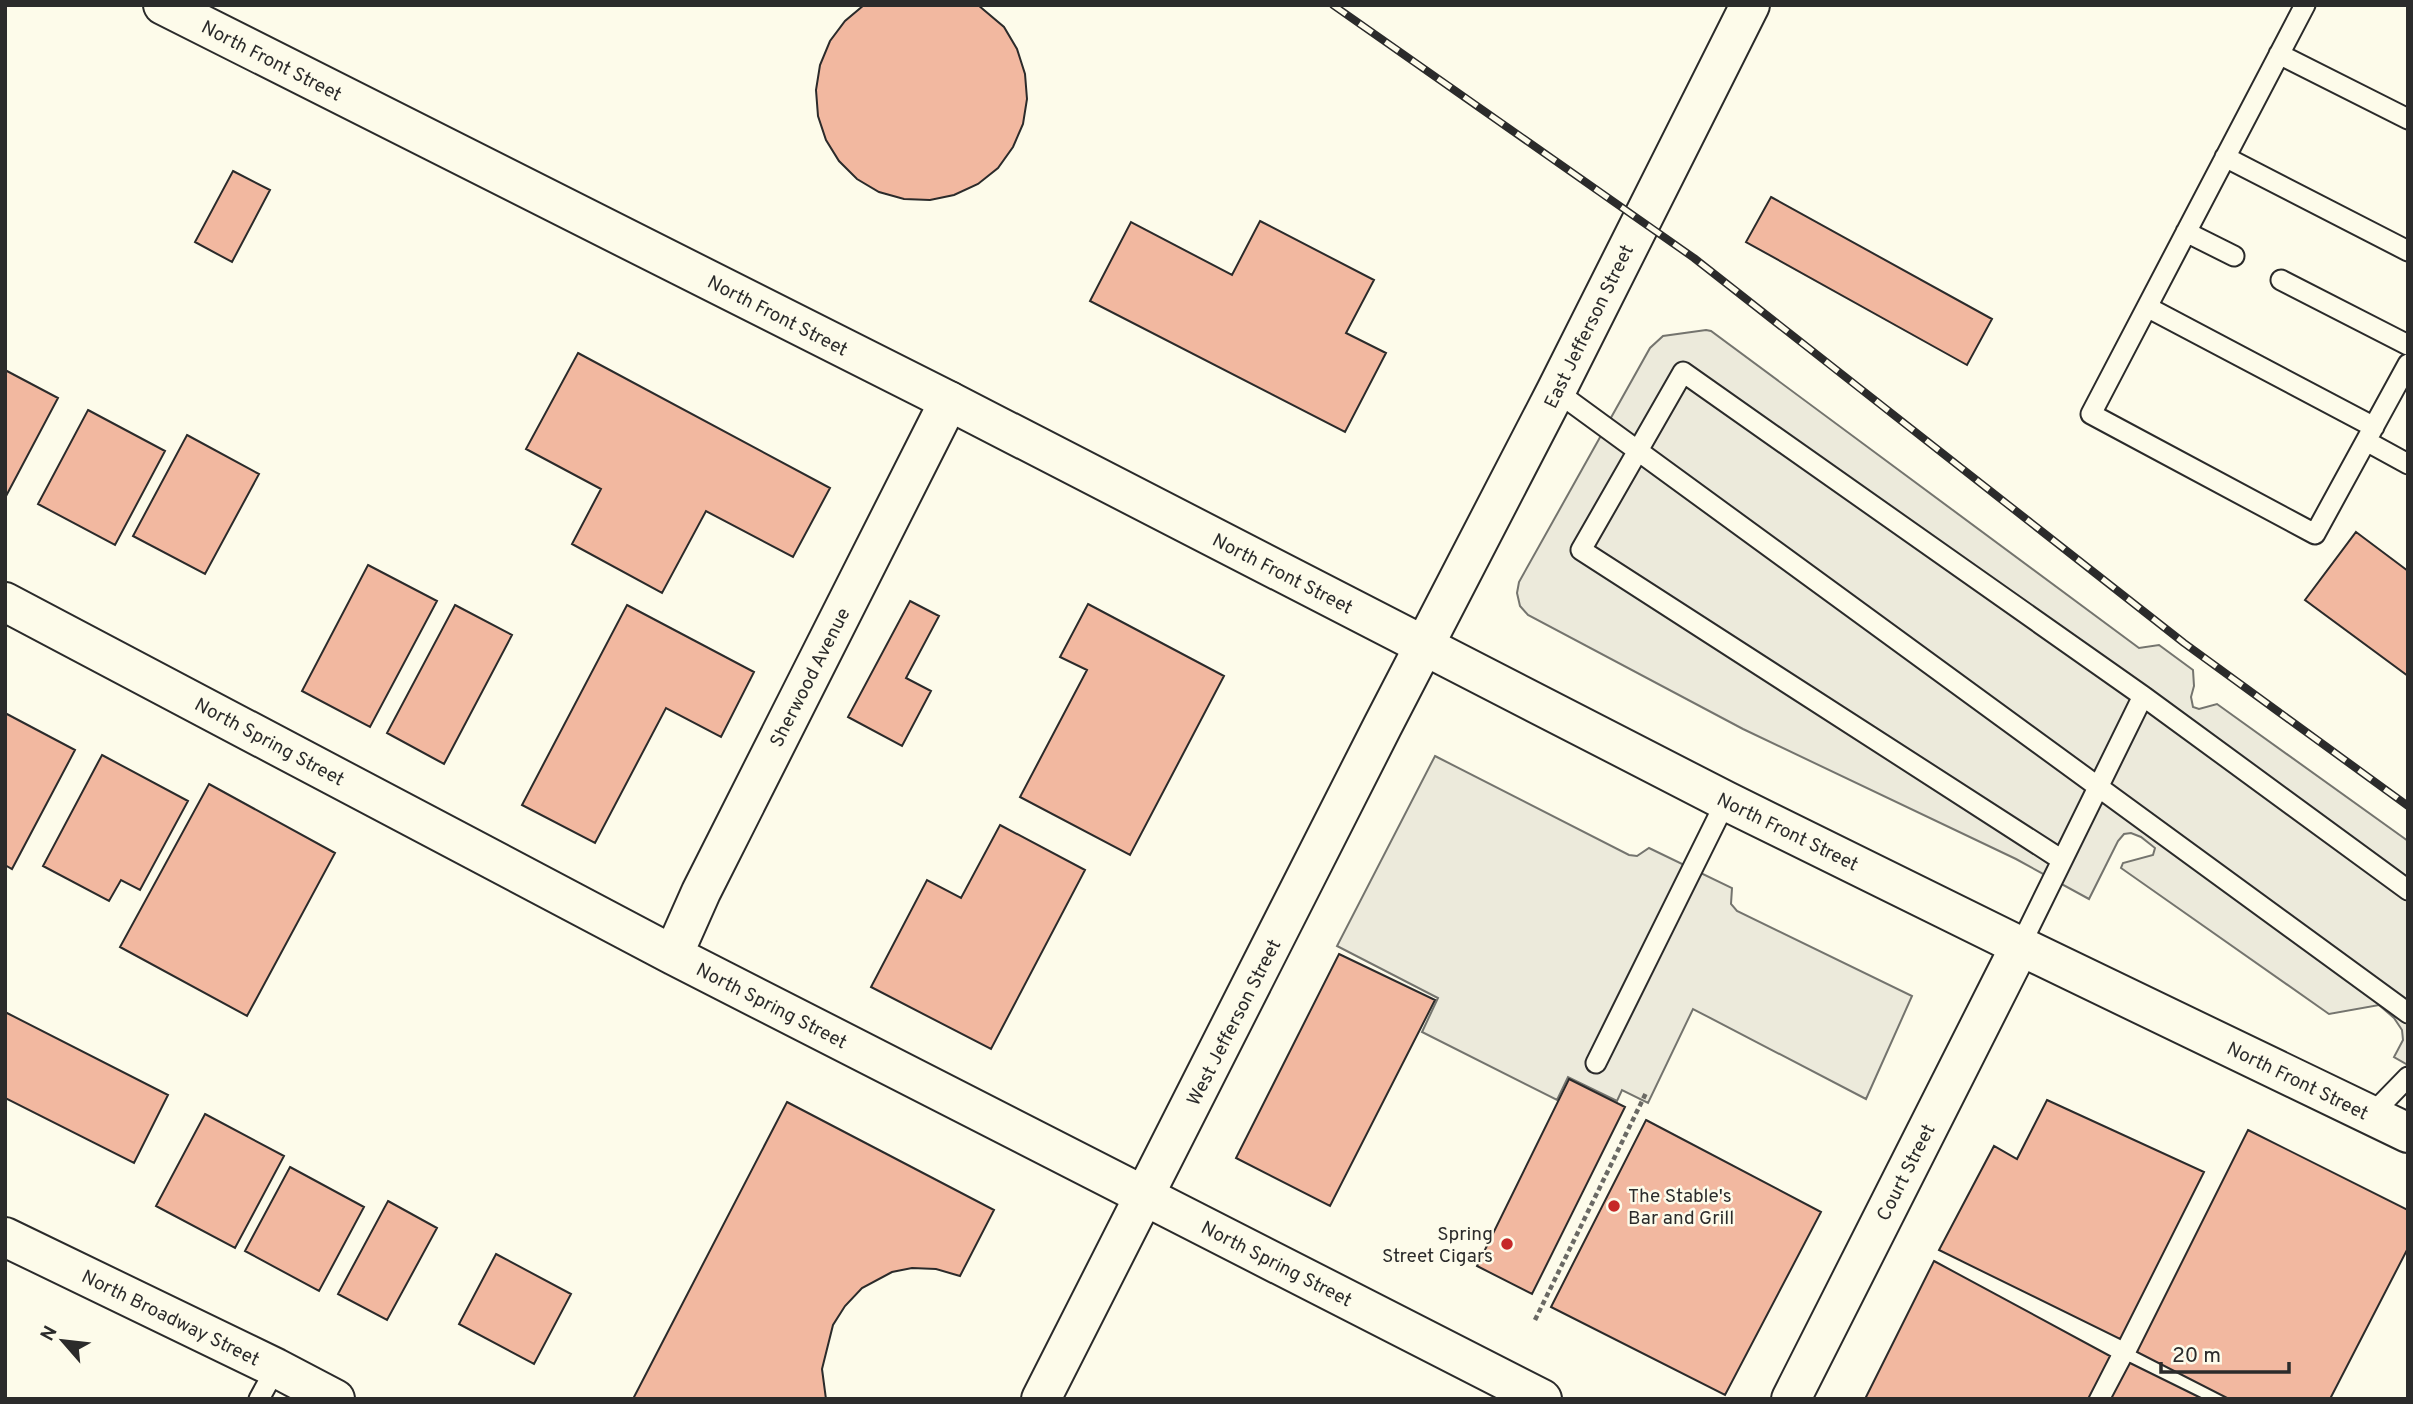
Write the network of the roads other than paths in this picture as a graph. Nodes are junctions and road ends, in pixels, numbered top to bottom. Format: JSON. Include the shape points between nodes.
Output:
{"nodes":[{"id":1,"x":163,"y":5,"type":"edge"},
{"id":2,"x":2305,"y":5,"type":"edge"},
{"id":3,"x":1748,"y":6,"type":"edge"},
{"id":4,"x":2279,"y":54,"type":"junction"},
{"id":5,"x":2408,"y":119,"type":"edge"},
{"id":6,"x":2225,"y":157,"type":"junction"},
{"id":7,"x":2186,"y":232,"type":"junction"},
{"id":8,"x":2408,"y":251,"type":"edge"},
{"id":9,"x":2234,"y":256,"type":"dead end"},
{"id":10,"x":2281,"y":280,"type":"dead end"},
{"id":11,"x":2147,"y":307,"type":"junction"},
{"id":12,"x":2408,"y":345,"type":"edge"},
{"id":13,"x":2408,"y":364,"type":"edge"},
{"id":14,"x":1556,"y":391,"type":"junction"},
{"id":15,"x":949,"y":401,"type":"junction"},
{"id":16,"x":2370,"y":434,"type":"junction"},
{"id":17,"x":1638,"y":451,"type":"junction"},
{"id":18,"x":2408,"y":464,"type":"edge"},
{"id":19,"x":5,"y":602,"type":"edge"},
{"id":20,"x":1425,"y":646,"type":"junction"},
{"id":21,"x":2143,"y":696,"type":"junction"},
{"id":22,"x":2099,"y":786,"type":"junction"},
{"id":23,"x":1726,"y":801,"type":"junction"},
{"id":24,"x":2062,"y":860,"type":"junction"},
{"id":25,"x":2408,"y":890,"type":"edge"},
{"id":26,"x":2020,"y":946,"type":"junction"},
{"id":27,"x":673,"y":955,"type":"junction"},
{"id":28,"x":2408,"y":1013,"type":"edge"},
{"id":29,"x":1596,"y":1063,"type":"dead end"},
{"id":30,"x":2408,"y":1077,"type":"edge"},
{"id":31,"x":2371,"y":1115,"type":"junction"},
{"id":32,"x":2408,"y":1133,"type":"edge"},
{"id":33,"x":1146,"y":1195,"type":"junction"},
{"id":34,"x":5,"y":1237,"type":"edge"},
{"id":35,"x":268,"y":1383,"type":"edge"},
{"id":36,"x":335,"y":1399,"type":"edge"},
{"id":37,"x":1041,"y":1399,"type":"edge"},
{"id":38,"x":1542,"y":1399,"type":"edge"},
{"id":39,"x":1791,"y":1399,"type":"edge"}],
"edges":[{"from":1,"to":15,"type":"street","name":"North Front Street"},
{"from":2,"to":4,"type":"lane"},
{"from":3,"to":14,"type":"street","name":"East Jefferson Street"},
{"from":4,"to":5,"type":"lane"},
{"from":4,"to":6,"type":"lane"},
{"from":6,"to":7,"type":"lane"},
{"from":6,"to":8,"type":"lane"},
{"from":7,"to":9,"type":"lane"},
{"from":7,"to":11,"type":"lane"},
{"from":10,"to":12,"type":"lane"},
{"from":11,"to":16,"type":"lane"},
{"from":11,"to":16,"type":"lane","via":[[2091,414],[2315,534]]},
{"from":13,"to":16,"type":"lane"},
{"from":14,"to":17,"type":"lane"},
{"from":14,"to":20,"type":"street","name":"East Jefferson Street"},
{"from":15,"to":20,"type":"street","name":"North Front Street"},
{"from":15,"to":27,"type":"street","name":"Sherwood Avenue"},
{"from":16,"to":18,"type":"lane"},
{"from":17,"to":21,"type":"lane","via":[[1683,372]]},
{"from":17,"to":22,"type":"lane"},
{"from":17,"to":24,"type":"lane","via":[[1581,550]]},
{"from":19,"to":27,"type":"street","name":"North Spring Street"},
{"from":20,"to":23,"type":"street","name":"North Front Street"},
{"from":20,"to":33,"type":"street","name":"West Jefferson Street"},
{"from":21,"to":22,"type":"lane"},
{"from":21,"to":25,"type":"lane"},
{"from":22,"to":24,"type":"lane"},
{"from":22,"to":28,"type":"lane"},
{"from":23,"to":26,"type":"street","name":"North Front Street"},
{"from":23,"to":29,"type":"lane"},
{"from":24,"to":26,"type":"lane"},
{"from":26,"to":31,"type":"street","name":"North Front Street"},
{"from":26,"to":39,"type":"street","name":"Court Street"},
{"from":27,"to":33,"type":"street","name":"North Spring Street"},
{"from":30,"to":31,"type":"lane"},
{"from":31,"to":32,"type":"street","name":"North Front Street"},
{"from":33,"to":37,"type":"street","name":"West Jefferson Street"},
{"from":33,"to":38,"type":"street","name":"North Spring Street"},
{"from":34,"to":35,"type":"street","name":"North Broadway Street"},
{"from":35,"to":36,"type":"street","name":"North Broadway Street"}]}
